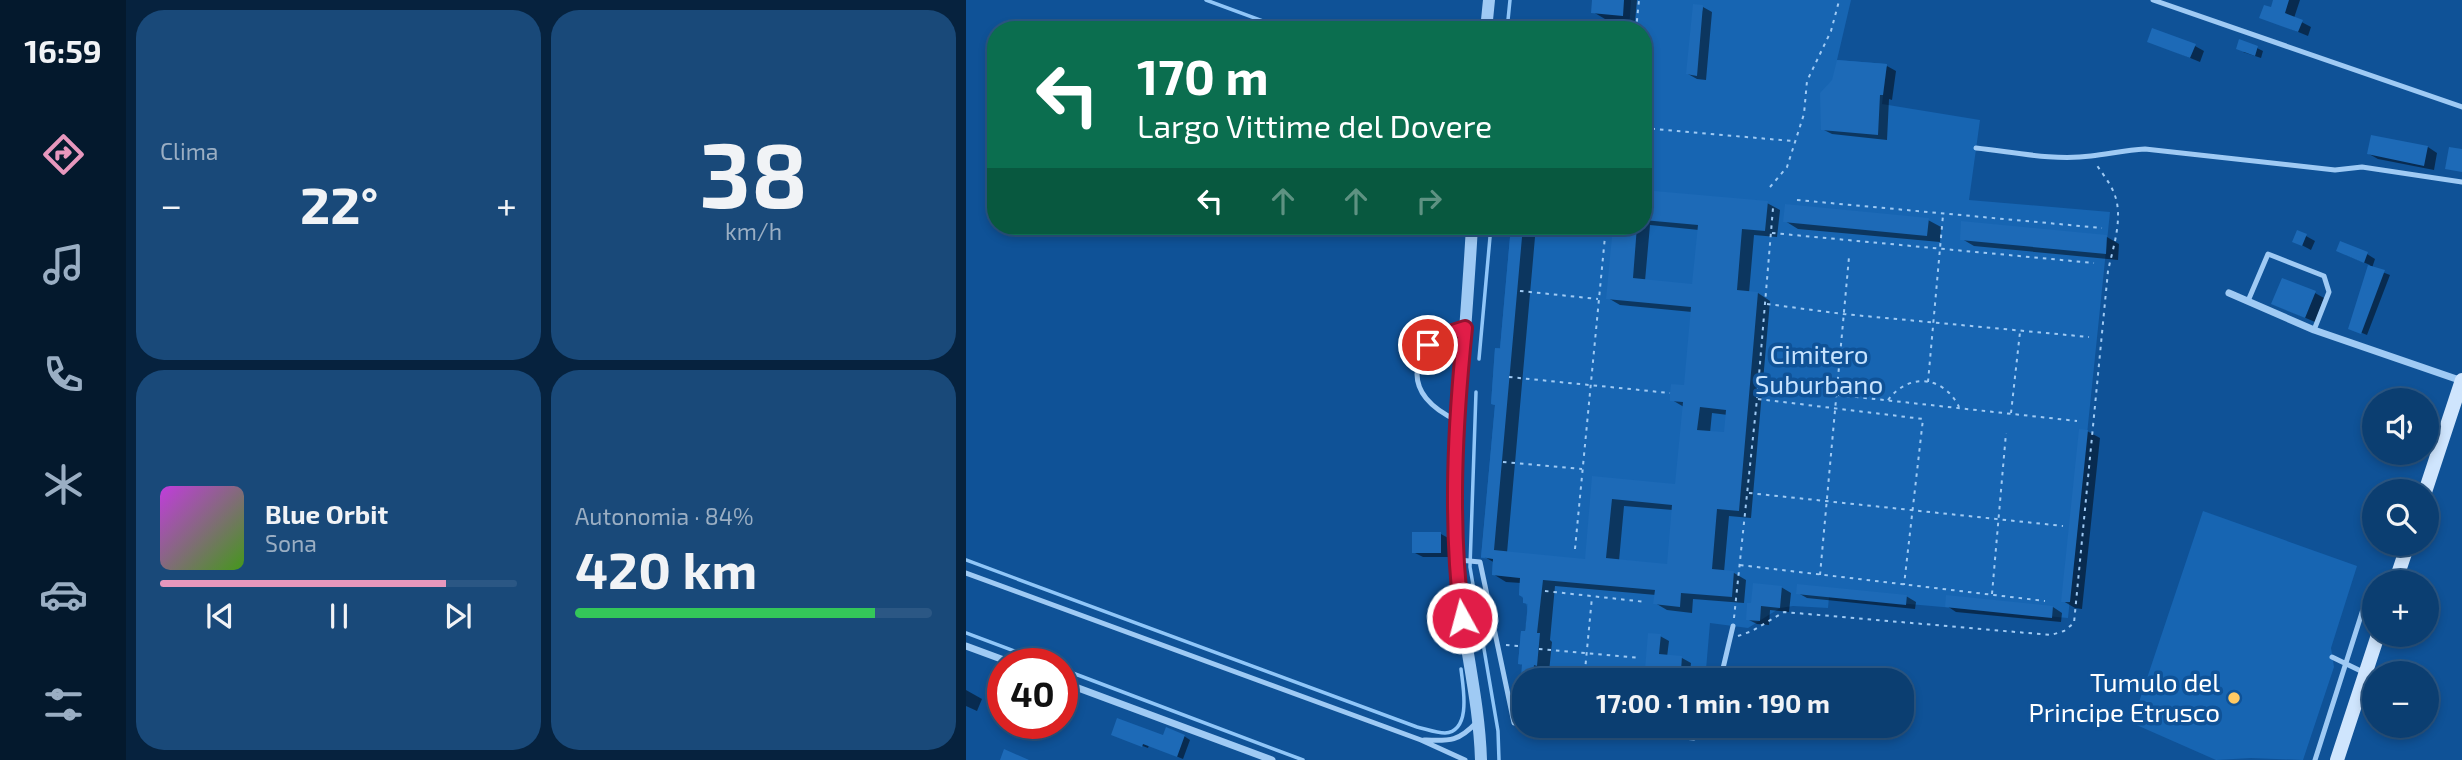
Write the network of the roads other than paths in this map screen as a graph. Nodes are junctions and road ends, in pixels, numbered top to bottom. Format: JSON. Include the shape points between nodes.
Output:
{"nodes":[{"id":1,"x":1489,"y":0,"type":"edge"},
{"id":2,"x":2153,"y":0,"type":"edge"},
{"id":3,"x":1487,"y":21,"type":"edge"},
{"id":4,"x":2462,"y":107,"type":"edge"},
{"id":5,"x":1976,"y":148,"type":"dead end"},
{"id":6,"x":2462,"y":182,"type":"edge"},
{"id":7,"x":1471,"y":235,"type":"edge"},
{"id":8,"x":2229,"y":293,"type":"dead end"},
{"id":9,"x":2248,"y":301,"type":"junction"},
{"id":10,"x":1465,"y":328,"type":"junction"},
{"id":11,"x":2314,"y":330,"type":"junction"},
{"id":12,"x":2462,"y":380,"type":"edge"},
{"id":13,"x":1458,"y":421,"type":"junction"},
{"id":14,"x":2429,"y":479,"type":"edge"},
{"id":15,"x":1460,"y":560,"type":"junction"},
{"id":16,"x":966,"y":573,"type":"edge"},
{"id":17,"x":2362,"y":613,"type":"edge"},
{"id":18,"x":1733,"y":626,"type":"road end"},
{"id":19,"x":966,"y":646,"type":"edge"},
{"id":20,"x":987,"y":654,"type":"edge"},
{"id":21,"x":2332,"y":657,"type":"dead end"},
{"id":22,"x":2346,"y":664,"type":"junction"},
{"id":23,"x":1723,"y":668,"type":"edge"},
{"id":24,"x":2362,"y":672,"type":"edge"},
{"id":25,"x":2362,"y":682,"type":"edge"},
{"id":26,"x":1078,"y":688,"type":"edge"},
{"id":27,"x":1512,"y":714,"type":"edge"},
{"id":28,"x":1479,"y":720,"type":"junction"},
{"id":29,"x":1421,"y":740,"type":"junction"},
{"id":30,"x":1272,"y":760,"type":"edge"},
{"id":31,"x":1465,"y":760,"type":"edge"},
{"id":32,"x":1481,"y":760,"type":"edge"},
{"id":33,"x":2315,"y":760,"type":"edge"},
{"id":34,"x":2337,"y":760,"type":"edge"}],
"edges":[{"from":1,"to":3,"type":"street"},
{"from":2,"to":4,"type":"lane"},
{"from":5,"to":6,"type":"lane","via":[[2059,157],[2145,149],[2335,170],[2362,167]]},
{"from":7,"to":10,"type":"street"},
{"from":8,"to":9,"type":"street"},
{"from":9,"to":11,"type":"street"},
{"from":9,"to":11,"type":"lane","via":[[2268,254],[2324,276],[2329,292]]},
{"from":10,"to":13,"type":"street"},
{"from":10,"to":13,"type":"lane","via":[[1433,340],[1417,368],[1424,397]]},
{"from":11,"to":12,"type":"street"},
{"from":12,"to":14,"type":"main road"},
{"from":13,"to":15,"type":"street"},
{"from":15,"to":27,"type":"lane","via":[[1480,562]]},
{"from":15,"to":28,"type":"street","via":[[1462,618]]},
{"from":16,"to":29,"type":"lane"},
{"from":17,"to":22,"type":"lane"},
{"from":18,"to":23,"type":"lane"},
{"from":19,"to":20,"type":"street"},
{"from":21,"to":22,"type":"lane"},
{"from":22,"to":24,"type":"lane"},
{"from":22,"to":33,"type":"lane"},
{"from":25,"to":34,"type":"main road"},
{"from":26,"to":30,"type":"street"},
{"from":28,"to":29,"type":"lane","via":[[1451,741]]},
{"from":28,"to":32,"type":"street"},
{"from":29,"to":31,"type":"lane"}]}
